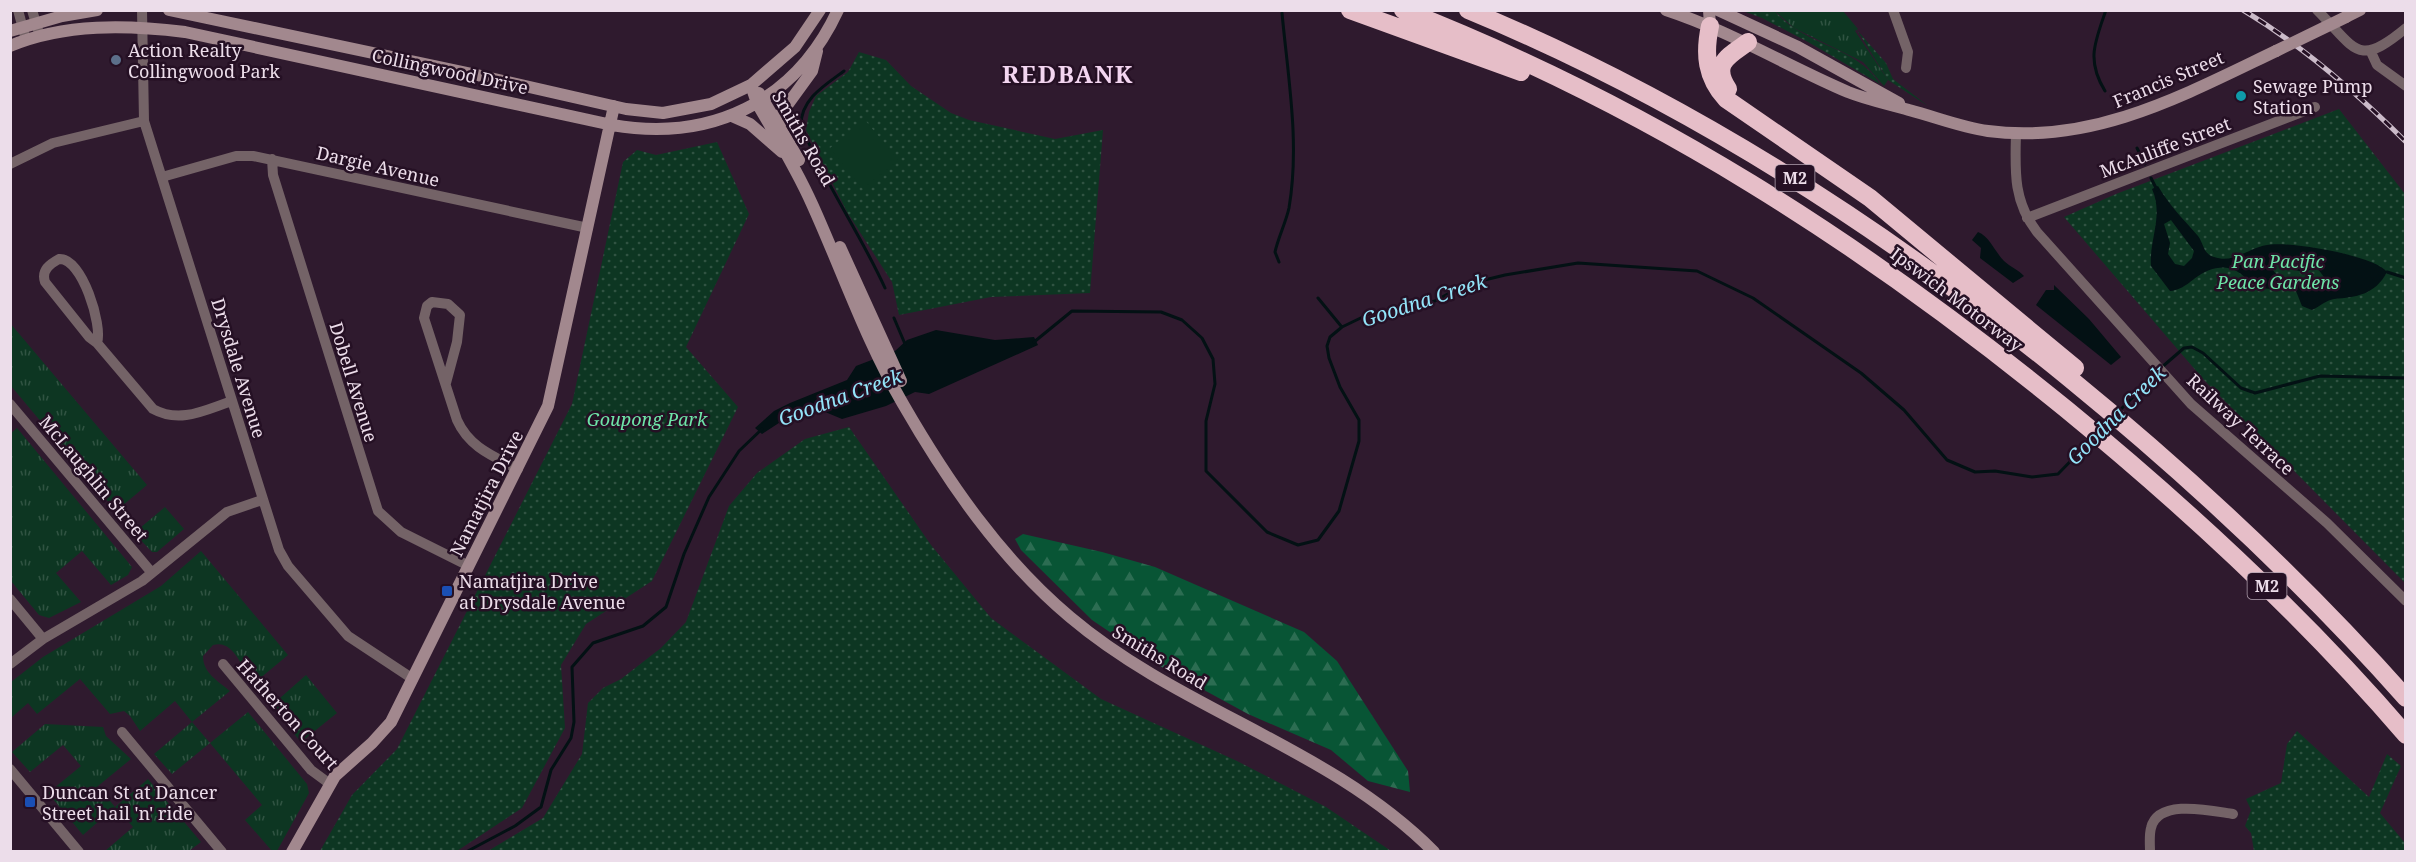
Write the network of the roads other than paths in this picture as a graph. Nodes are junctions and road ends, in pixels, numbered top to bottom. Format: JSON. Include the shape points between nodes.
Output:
{"nodes":[{"id":1,"x":18,"y":10,"type":"edge"},
{"id":2,"x":97,"y":10,"type":"edge"},
{"id":3,"x":142,"y":10,"type":"edge"},
{"id":4,"x":169,"y":10,"type":"edge"},
{"id":5,"x":820,"y":10,"type":"edge"},
{"id":6,"x":838,"y":10,"type":"edge"},
{"id":7,"x":1350,"y":10,"type":"edge"},
{"id":8,"x":1403,"y":10,"type":"edge"},
{"id":9,"x":1468,"y":10,"type":"edge"},
{"id":10,"x":1666,"y":10,"type":"edge"},
{"id":11,"x":1893,"y":10,"type":"edge"},
{"id":12,"x":2317,"y":10,"type":"edge"},
{"id":13,"x":2360,"y":10,"type":"edge"},
{"id":14,"x":1713,"y":14,"type":"edge"},
{"id":15,"x":1736,"y":14,"type":"edge"},
{"id":16,"x":34,"y":16,"type":"edge"},
{"id":17,"x":142,"y":27,"type":"junction"},
{"id":18,"x":2406,"y":28,"type":"edge"},
{"id":19,"x":16,"y":29,"type":"edge"},
{"id":20,"x":40,"y":36,"type":"junction"},
{"id":21,"x":26,"y":40,"type":"junction"},
{"id":22,"x":1748,"y":42,"type":"junction"},
{"id":23,"x":819,"y":44,"type":"junction"},
{"id":24,"x":10,"y":46,"type":"edge"},
{"id":25,"x":2371,"y":52,"type":"junction"},
{"id":26,"x":1906,"y":68,"type":"dead end"},
{"id":27,"x":1550,"y":73,"type":"junction"},
{"id":28,"x":751,"y":85,"type":"junction"},
{"id":29,"x":2406,"y":86,"type":"edge"},
{"id":30,"x":760,"y":100,"type":"junction"},
{"id":31,"x":614,"y":106,"type":"junction"},
{"id":32,"x":2315,"y":107,"type":"dead end"},
{"id":33,"x":1909,"y":110,"type":"junction"},
{"id":34,"x":732,"y":116,"type":"junction"},
{"id":35,"x":144,"y":122,"type":"junction"},
{"id":36,"x":1764,"y":123,"type":"junction"},
{"id":37,"x":612,"y":125,"type":"junction"},
{"id":38,"x":780,"y":125,"type":"junction"},
{"id":39,"x":2016,"y":133,"type":"junction"},
{"id":40,"x":272,"y":159,"type":"junction"},
{"id":41,"x":790,"y":159,"type":"junction"},
{"id":42,"x":10,"y":164,"type":"edge"},
{"id":43,"x":162,"y":177,"type":"junction"},
{"id":44,"x":2027,"y":218,"type":"junction"},
{"id":45,"x":588,"y":228,"type":"junction"},
{"id":46,"x":98,"y":343,"type":"junction"},
{"id":47,"x":881,"y":349,"type":"junction"},
{"id":48,"x":446,"y":383,"type":"junction"},
{"id":49,"x":2095,"y":393,"type":"junction"},
{"id":50,"x":232,"y":401,"type":"junction"},
{"id":51,"x":10,"y":404,"type":"edge"},
{"id":52,"x":518,"y":469,"type":"junction"},
{"id":53,"x":262,"y":500,"type":"junction"},
{"id":54,"x":469,"y":566,"type":"junction"},
{"id":55,"x":152,"y":573,"type":"junction"},
{"id":56,"x":10,"y":599,"type":"edge"},
{"id":57,"x":2406,"y":601,"type":"edge"},
{"id":58,"x":43,"y":639,"type":"junction"},
{"id":59,"x":10,"y":664,"type":"edge"},
{"id":60,"x":223,"y":664,"type":"dead end"},
{"id":61,"x":413,"y":679,"type":"junction"},
{"id":62,"x":2406,"y":699,"type":"edge"},
{"id":63,"x":122,"y":732,"type":"dead end"},
{"id":64,"x":2406,"y":735,"type":"edge"},
{"id":65,"x":10,"y":769,"type":"edge"},
{"id":66,"x":330,"y":784,"type":"junction"},
{"id":67,"x":2233,"y":814,"type":"dead end"},
{"id":68,"x":79,"y":852,"type":"edge"},
{"id":69,"x":222,"y":852,"type":"edge"},
{"id":70,"x":292,"y":852,"type":"edge"},
{"id":71,"x":1434,"y":852,"type":"edge"},
{"id":72,"x":2150,"y":852,"type":"edge"}],
"edges":[{"from":1,"to":19,"type":"street"},
{"from":2,"to":16,"type":"main road"},
{"from":3,"to":17,"type":"street","name":"Drysdale Avenue"},
{"from":4,"to":31,"type":"main road","name":"Collingwood Drive"},
{"from":5,"to":28,"type":"main road","name":"Collingwood Drive","via":[[795,47]]},
{"from":6,"to":23,"type":"main road","name":"Collingwood Drive"},
{"from":7,"to":27,"type":"highway","via":[[1525,73]]},
{"from":8,"to":27,"type":"highway","name":"Ipswich Motorway","number":"M2"},
{"from":9,"to":49,"type":"highway","name":"Ipswich Motorway","number":"M2","via":[[1629,83],[1784,172],[1941,278]]},
{"from":10,"to":14,"type":"main road","name":"Francis Street"},
{"from":11,"to":26,"type":"street","via":[[1908,52]]},
{"from":12,"to":25,"type":"street","via":[[2357,49]]},
{"from":13,"to":39,"type":"main road","name":"Francis Street","bridge":true,"via":[[2122,120],[2073,130]]},
{"from":14,"to":15,"type":"main road","name":"Francis Street"},
{"from":14,"to":22,"type":"main road","name":"Francis Street"},
{"from":14,"to":36,"type":"highway","via":[[1706,53],[1714,82],[1732,104]]},
{"from":15,"to":33,"type":"main road","name":"Francis Street"},
{"from":16,"to":19,"type":"main road"},
{"from":16,"to":20,"type":"street"},
{"from":17,"to":20,"type":"main road","name":"Collingwood Drive"},
{"from":17,"to":35,"type":"street","name":"Drysdale Avenue"},
{"from":17,"to":37,"type":"main road","name":"Collingwood Drive","via":[[185,32]]},
{"from":18,"to":25,"type":"street"},
{"from":19,"to":21,"type":"street"},
{"from":20,"to":21,"type":"main road","name":"Collingwood Drive"},
{"from":21,"to":24,"type":"main road","name":"Collingwood Drive"},
{"from":22,"to":33,"type":"main road","name":"Francis Street","via":[[1848,92]]},
{"from":22,"to":36,"type":"highway","via":[[1727,56],[1721,74],[1731,94]]},
{"from":23,"to":30,"type":"main road","name":"Collingwood Drive","via":[[797,71]]},
{"from":23,"to":38,"type":"main road","via":[[812,71],[780,115]]},
{"from":25,"to":29,"type":"street","via":[[2377,65]]},
{"from":27,"to":64,"type":"highway","name":"Ipswich Motorway","number":"M2","via":[[1661,129],[1795,209],[1940,311],[2117,450],[2203,525],[2285,604]]},
{"from":28,"to":30,"type":"main road","name":"Smiths Road"},
{"from":28,"to":31,"type":"main road","name":"Collingwood Drive","via":[[711,104],[679,112],[642,112]]},
{"from":30,"to":34,"type":"main road","name":"Collingwood Drive"},
{"from":30,"to":38,"type":"main road","name":"Smiths Road"},
{"from":30,"to":41,"type":"main road","name":"Smiths Road"},
{"from":31,"to":37,"type":"main road","name":"Namatjira Drive"},
{"from":32,"to":44,"type":"street","name":"McAuliffe Street"},
{"from":33,"to":39,"type":"main road","name":"Francis Street","via":[[1963,126]]},
{"from":34,"to":37,"type":"main road","name":"Collingwood Drive","via":[[676,130]]},
{"from":34,"to":41,"type":"main road","via":[[750,124]]},
{"from":35,"to":42,"type":"street","via":[[53,143]]},
{"from":35,"to":43,"type":"street","name":"Drysdale Avenue"},
{"from":36,"to":49,"type":"highway","via":[[1870,198]]},
{"from":37,"to":45,"type":"main road","name":"Namatjira Drive"},
{"from":38,"to":47,"type":"main road","name":"Smiths Road","via":[[813,188]]},
{"from":39,"to":44,"type":"street","name":"Railway Terrace","via":[[2014,182]]},
{"from":40,"to":43,"type":"street","name":"Dargie Avenue","via":[[237,156]]},
{"from":40,"to":45,"type":"street","name":"Dargie Avenue"},
{"from":40,"to":54,"type":"street","name":"Dobell Avenue","via":[[273,175],[378,511],[401,532]]},
{"from":41,"to":47,"type":"main road","name":"Smiths Road"},
{"from":43,"to":50,"type":"street","name":"Drysdale Avenue"},
{"from":44,"to":57,"type":"street","name":"Railway Terrace","via":[[2175,386]]},
{"from":45,"to":52,"type":"main road","name":"Namatjira Drive","via":[[553,392]]},
{"from":46,"to":46,"type":"street","via":[[45,282],[46,268],[59,259],[70,261],[81,274],[99,332]]},
{"from":46,"to":50,"type":"street","via":[[144,401],[163,415],[189,416]]},
{"from":47,"to":71,"type":"main road","name":"Smiths Road","via":[[921,432],[969,509],[1029,580],[1069,617],[1150,676],[1326,768],[1387,811]]},
{"from":48,"to":48,"type":"street","via":[[424,318],[432,302],[448,304],[460,315]]},
{"from":48,"to":52,"type":"street","via":[[457,420],[467,436],[486,453]]},
{"from":49,"to":62,"type":"highway","name":"Ipswich Motorway","number":"M2","via":[[2136,427],[2153,449],[2289,576]]},
{"from":50,"to":53,"type":"street","name":"Drysdale Avenue"},
{"from":51,"to":55,"type":"street","name":"McLaughlin Street"},
{"from":52,"to":54,"type":"main road","name":"Namatjira Drive"},
{"from":53,"to":55,"type":"street","via":[[227,512]]},
{"from":53,"to":61,"type":"street","name":"Drysdale Avenue","via":[[288,566],[337,626],[366,650]]},
{"from":54,"to":61,"type":"main road","name":"Namatjira Drive"},
{"from":55,"to":58,"type":"street"},
{"from":56,"to":58,"type":"street"},
{"from":58,"to":59,"type":"street"},
{"from":60,"to":66,"type":"street","name":"Hatherton Court","via":[[311,770]]},
{"from":61,"to":66,"type":"main road","name":"Namatjira Drive","via":[[386,729]]},
{"from":63,"to":69,"type":"street"},
{"from":65,"to":68,"type":"street"},
{"from":66,"to":70,"type":"main road","name":"Namatjira Drive"},
{"from":67,"to":72,"type":"street","via":[[2189,807],[2161,814],[2151,828]]}]}
